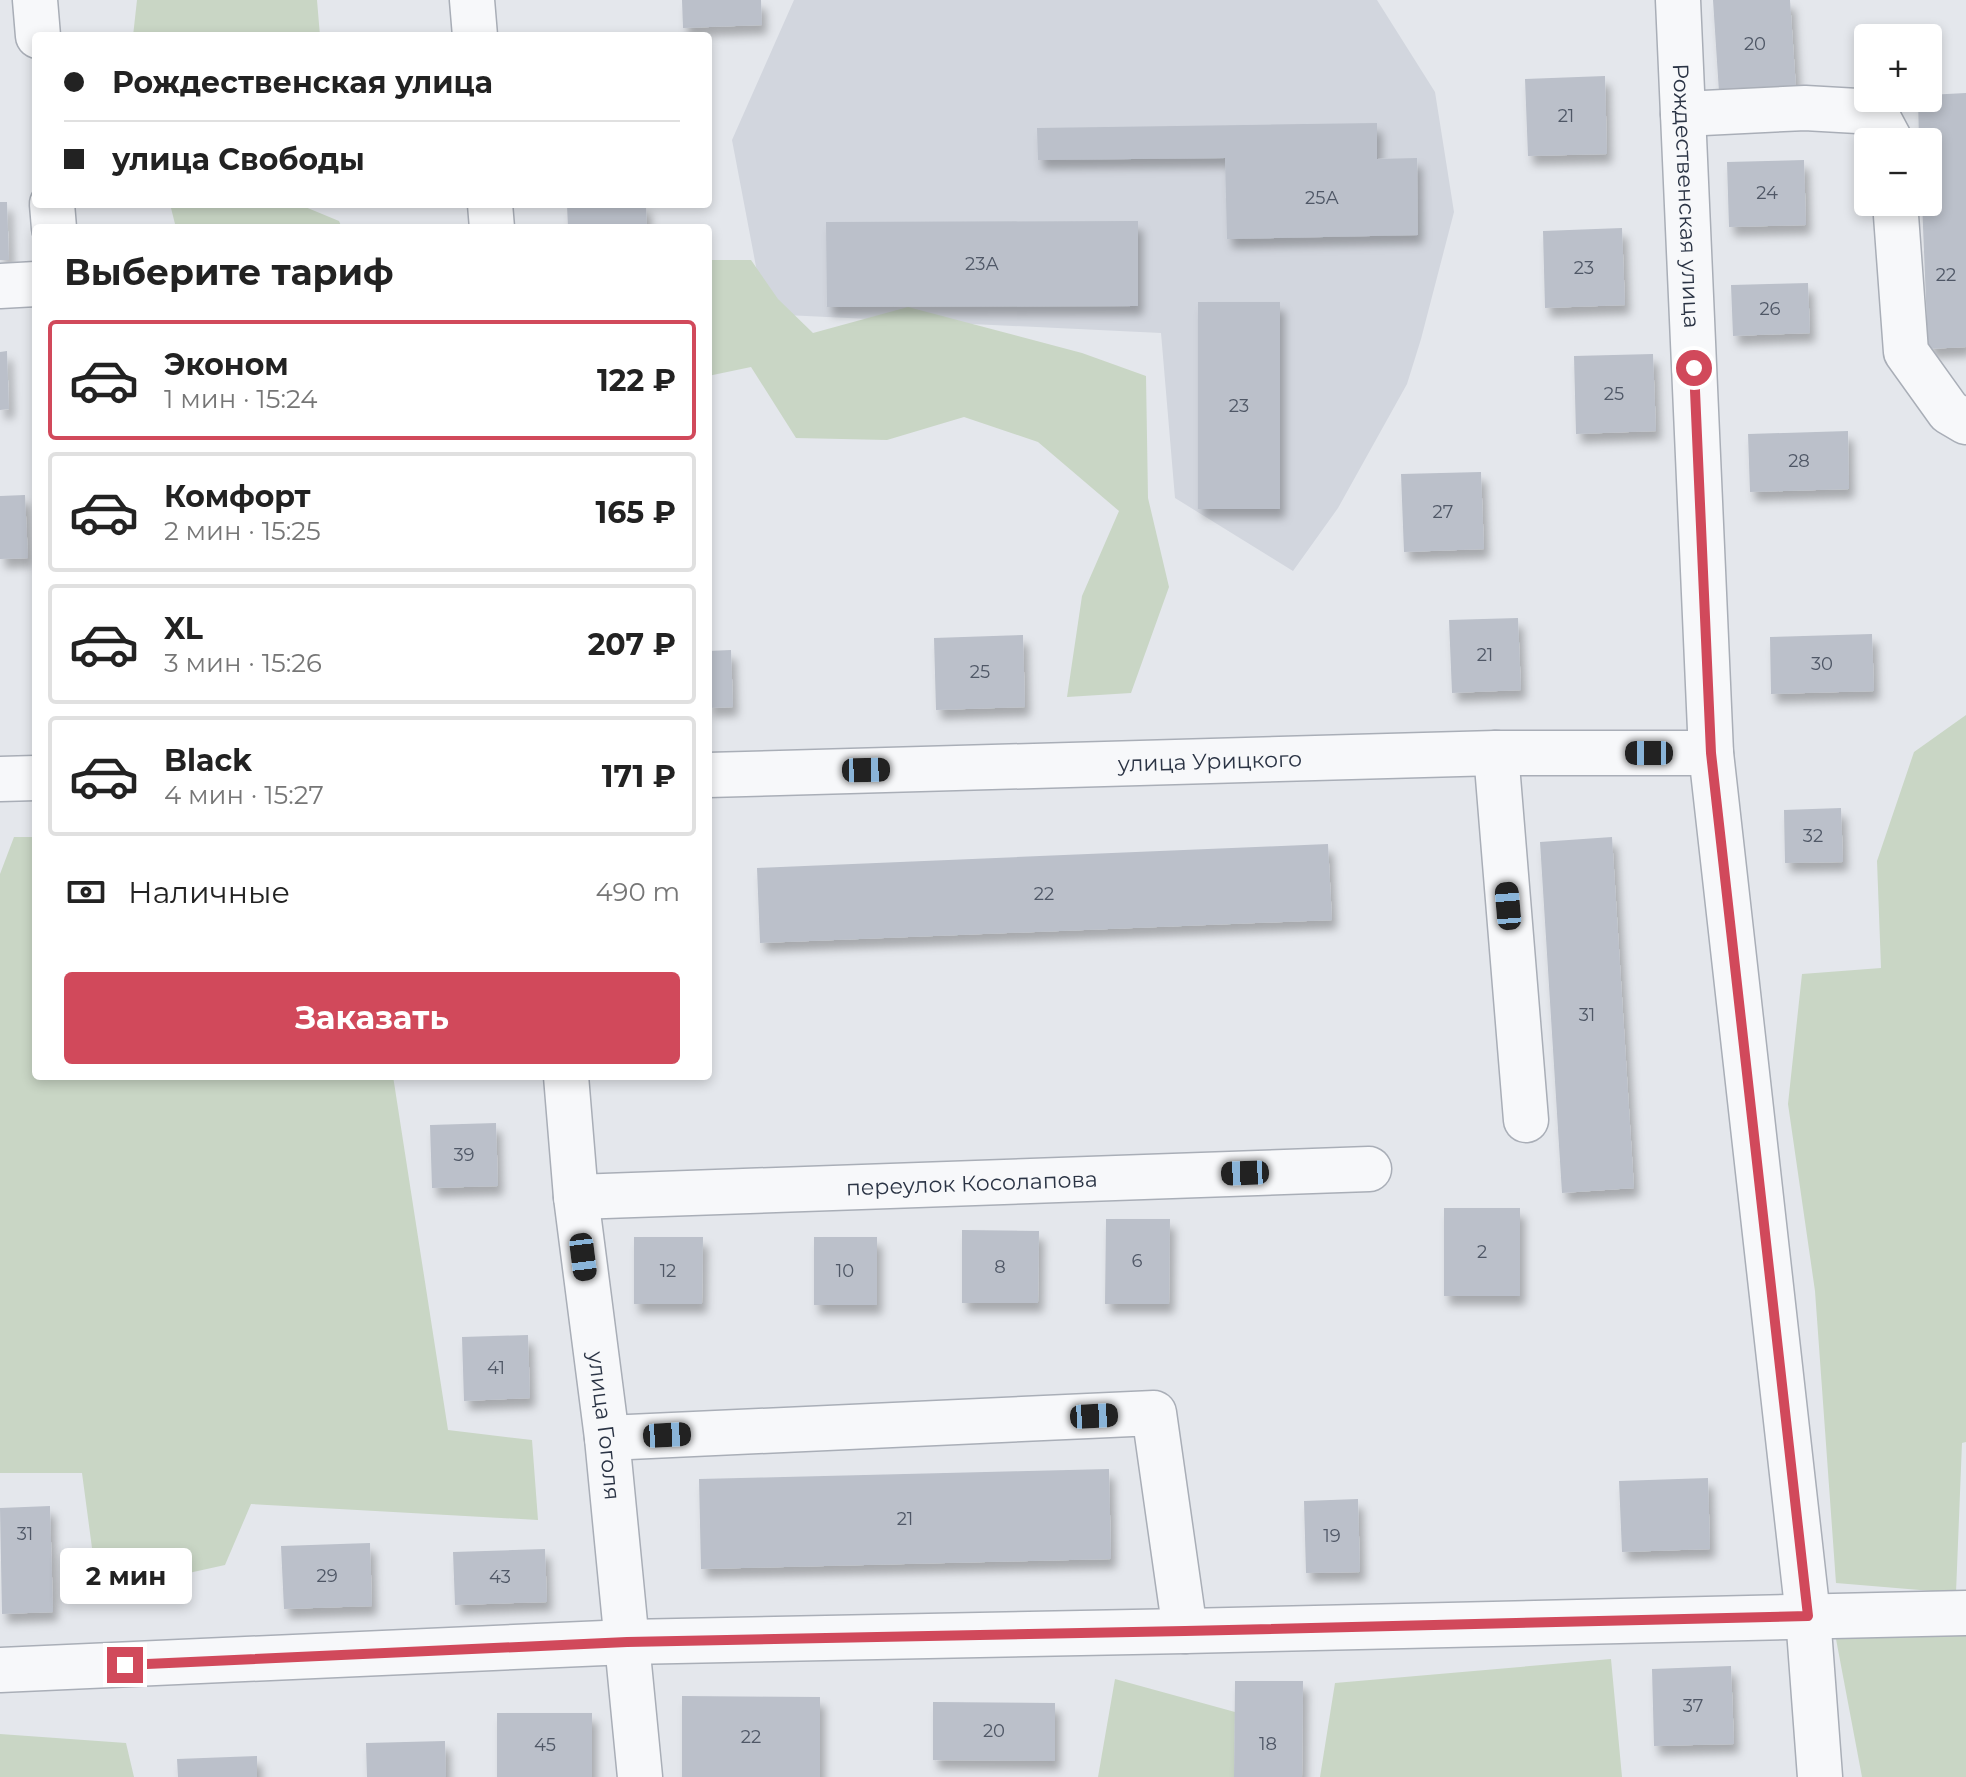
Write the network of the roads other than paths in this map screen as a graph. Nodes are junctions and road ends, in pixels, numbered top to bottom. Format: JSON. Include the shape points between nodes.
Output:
{"nodes":[{"id":1,"x":35,"y":0,"type":"edge"},
{"id":2,"x":472,"y":0,"type":"edge"},
{"id":3,"x":1678,"y":0,"type":"edge"},
{"id":4,"x":38,"y":32,"type":"edge"},
{"id":5,"x":475,"y":32,"type":"edge"},
{"id":6,"x":1683,"y":114,"type":"junction"},
{"id":7,"x":1884,"y":128,"type":"edge"},
{"id":8,"x":1896,"y":216,"type":"edge"},
{"id":9,"x":32,"y":284,"type":"edge"},
{"id":10,"x":0,"y":286,"type":"edge"},
{"id":11,"x":1966,"y":422,"type":"edge"},
{"id":12,"x":1496,"y":753,"type":"junction"},
{"id":13,"x":1711,"y":753,"type":"junction"},
{"id":14,"x":712,"y":775,"type":"edge"},
{"id":15,"x":32,"y":778,"type":"edge"},
{"id":16,"x":0,"y":779,"type":"edge"},
{"id":17,"x":566,"y":1080,"type":"edge"},
{"id":18,"x":1526,"y":1120,"type":"dead end"},
{"id":19,"x":1369,"y":1169,"type":"dead end"},
{"id":20,"x":576,"y":1197,"type":"junction"},
{"id":21,"x":607,"y":1438,"type":"junction"},
{"id":22,"x":1966,"y":1613,"type":"edge"},
{"id":23,"x":1808,"y":1616,"type":"junction"},
{"id":24,"x":1185,"y":1631,"type":"junction"},
{"id":25,"x":627,"y":1642,"type":"junction"},
{"id":26,"x":0,"y":1670,"type":"edge"},
{"id":27,"x":640,"y":1777,"type":"edge"},
{"id":28,"x":1820,"y":1777,"type":"edge"}],
"edges":[{"from":1,"to":4,"type":"street"},
{"from":2,"to":5,"type":"street"},
{"from":3,"to":6,"type":"street","name":"Рождественская улица"},
{"from":6,"to":7,"type":"street","via":[[1805,108],[1875,112]]},
{"from":6,"to":13,"type":"street","name":"Рождественская улица"},
{"from":8,"to":11,"type":"street","via":[[1906,352],[1949,412]]},
{"from":9,"to":10,"type":"street"},
{"from":12,"to":13,"type":"street","name":"улица Урицкого"},
{"from":12,"to":14,"type":"street","name":"улица Урицкого"},
{"from":12,"to":18,"type":"street"},
{"from":13,"to":23,"type":"street","name":"Рождественская улица"},
{"from":15,"to":16,"type":"street"},
{"from":17,"to":20,"type":"street","name":"улица Гоголя"},
{"from":19,"to":20,"type":"street","name":"переулок Косолапова"},
{"from":20,"to":21,"type":"street","name":"улица Гоголя"},
{"from":21,"to":24,"type":"street","via":[[1154,1413]]},
{"from":21,"to":25,"type":"street","name":"улица Гоголя"},
{"from":22,"to":23,"type":"street"},
{"from":23,"to":24,"type":"street"},
{"from":23,"to":28,"type":"street","name":"Рождественская улица"},
{"from":24,"to":25,"type":"street"},
{"from":25,"to":26,"type":"street"},
{"from":25,"to":27,"type":"street","name":"улица Гоголя"}]}
